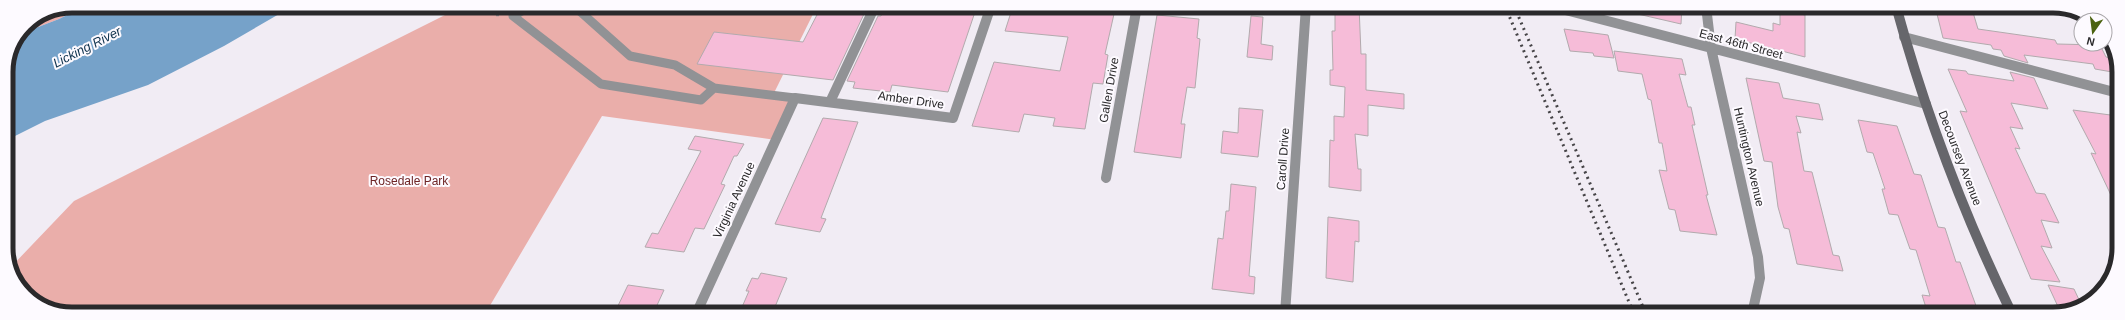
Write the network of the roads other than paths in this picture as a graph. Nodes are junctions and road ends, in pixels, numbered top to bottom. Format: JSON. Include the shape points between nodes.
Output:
{"nodes":[{"id":1,"x":518,"y":13,"type":"edge"},
{"id":2,"x":582,"y":13,"type":"edge"},
{"id":3,"x":872,"y":13,"type":"edge"},
{"id":4,"x":989,"y":13,"type":"edge"},
{"id":5,"x":1136,"y":13,"type":"edge"},
{"id":6,"x":1306,"y":13,"type":"edge"},
{"id":7,"x":1577,"y":13,"type":"edge"},
{"id":8,"x":1707,"y":13,"type":"edge"},
{"id":9,"x":1898,"y":13,"type":"edge"},
{"id":10,"x":1904,"y":37,"type":"junction"},
{"id":11,"x":1711,"y":48,"type":"junction"},
{"id":12,"x":714,"y":88,"type":"junction"},
{"id":13,"x":2112,"y":91,"type":"edge"},
{"id":14,"x":795,"y":98,"type":"junction"},
{"id":15,"x":830,"y":102,"type":"junction"},
{"id":16,"x":1926,"y":104,"type":"junction"},
{"id":17,"x":1106,"y":178,"type":"dead end"},
{"id":18,"x":699,"y":307,"type":"edge"},
{"id":19,"x":1285,"y":307,"type":"edge"},
{"id":20,"x":1754,"y":307,"type":"edge"},
{"id":21,"x":2009,"y":307,"type":"edge"}],
"edges":[{"from":1,"to":12,"type":"lane","via":[[513,16],[600,84],[701,100]]},
{"from":2,"to":12,"type":"lane","via":[[630,56],[675,65]]},
{"from":3,"to":15,"type":"street"},
{"from":4,"to":15,"type":"street","name":"Amber Drive","via":[[953,118]]},
{"from":5,"to":17,"type":"street","name":"Gallen Drive"},
{"from":6,"to":19,"type":"street","name":"Caroll Drive"},
{"from":7,"to":11,"type":"street","name":"East 46th Street"},
{"from":8,"to":11,"type":"street","name":"Huntington Avenue"},
{"from":9,"to":10,"type":"main road","name":"Decoursey Avenue"},
{"from":10,"to":13,"type":"street"},
{"from":10,"to":16,"type":"main road","name":"Decoursey Avenue"},
{"from":11,"to":16,"type":"street","name":"East 46th Street"},
{"from":11,"to":20,"type":"street","name":"Huntington Avenue","via":[[1758,257],[1760,278]]},
{"from":12,"to":14,"type":"lane"},
{"from":14,"to":15,"type":"street","name":"Amber Drive"},
{"from":14,"to":18,"type":"street","name":"Virginia Avenue"},
{"from":16,"to":21,"type":"main road","name":"Decoursey Avenue","via":[[1982,252]]}]}
